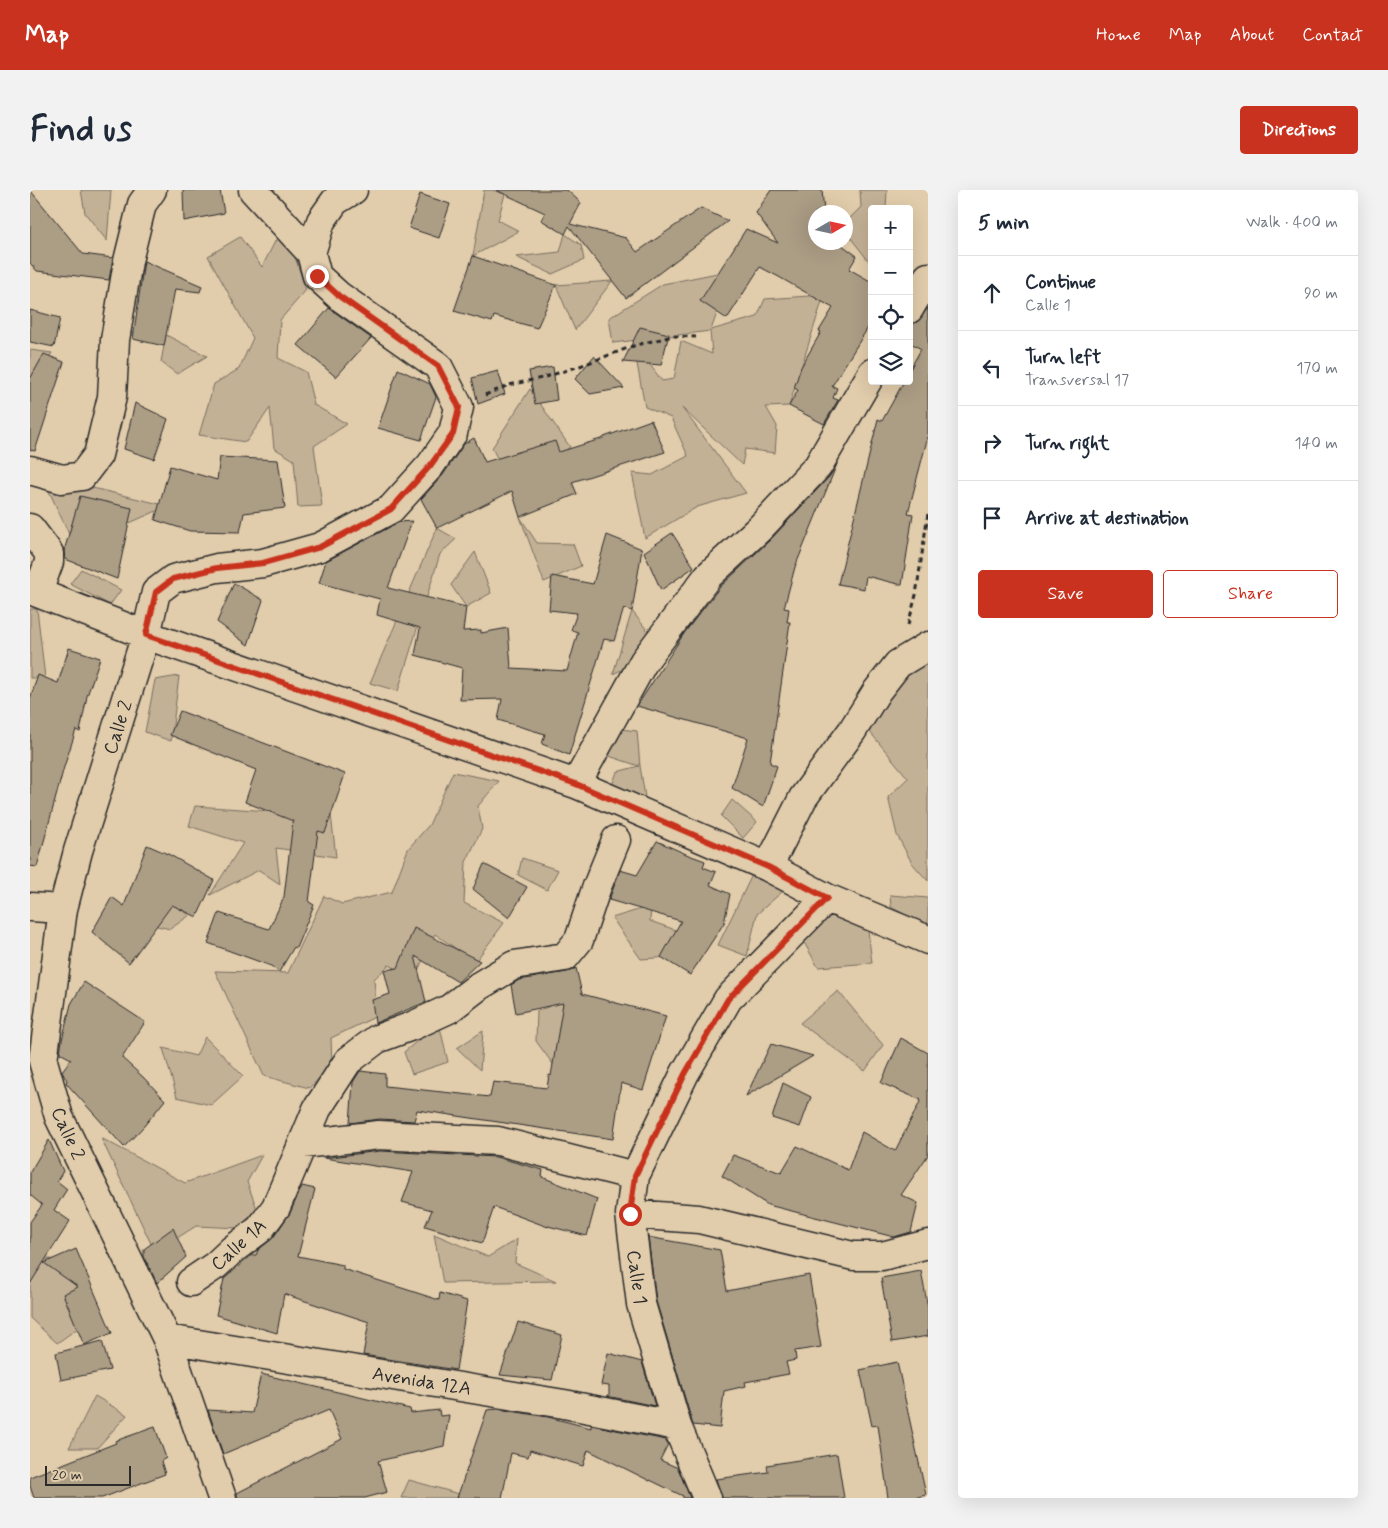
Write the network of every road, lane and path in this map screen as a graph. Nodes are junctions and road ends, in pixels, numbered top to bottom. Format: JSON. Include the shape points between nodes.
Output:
{"nodes":[{"id":1,"x":152,"y":190,"type":"edge"},
{"id":2,"x":253,"y":190,"type":"edge"},
{"id":3,"x":354,"y":190,"type":"edge"},
{"id":4,"x":311,"y":253,"type":"junction"},
{"id":5,"x":928,"y":277,"type":"edge"},
{"id":6,"x":913,"y":302,"type":"edge"},
{"id":7,"x":696,"y":337,"type":"dead end"},
{"id":8,"x":868,"y":381,"type":"edge"},
{"id":9,"x":459,"y":407,"type":"junction"},
{"id":10,"x":30,"y":470,"type":"edge"},
{"id":11,"x":928,"y":513,"type":"edge"},
{"id":12,"x":30,"y":528,"type":"edge"},
{"id":13,"x":34,"y":591,"type":"edge"},
{"id":14,"x":146,"y":635,"type":"junction"},
{"id":15,"x":928,"y":646,"type":"edge"},
{"id":16,"x":898,"y":664,"type":"junction"},
{"id":17,"x":576,"y":784,"type":"junction"},
{"id":18,"x":616,"y":840,"type":"dead end"},
{"id":19,"x":768,"y":867,"type":"junction"},
{"id":20,"x":827,"y":898,"type":"junction"},
{"id":21,"x":30,"y":907,"type":"edge"},
{"id":22,"x":63,"y":909,"type":"junction"},
{"id":23,"x":928,"y":940,"type":"edge"},
{"id":24,"x":303,"y":1144,"type":"junction"},
{"id":25,"x":635,"y":1176,"type":"junction"},
{"id":26,"x":630,"y":1214,"type":"junction"},
{"id":27,"x":928,"y":1245,"type":"edge"},
{"id":28,"x":191,"y":1282,"type":"dead end"},
{"id":29,"x":167,"y":1339,"type":"junction"},
{"id":30,"x":677,"y":1426,"type":"junction"},
{"id":31,"x":222,"y":1498,"type":"edge"},
{"id":32,"x":707,"y":1498,"type":"edge"}],
"edges":[{"from":1,"to":10,"type":"street","via":[[142,204],[128,261],[115,340],[112,397],[98,455],[82,476],[62,479]]},
{"from":2,"to":4,"type":"street"},
{"from":3,"to":4,"type":"street","via":[[335,201],[321,221]]},
{"from":4,"to":9,"type":"street","via":[[317,276],[339,296],[438,366]]},
{"from":5,"to":6,"type":"street"},
{"from":7,"to":9,"type":"path","via":[[673,336],[636,345],[542,378],[508,385]]},
{"from":8,"to":17,"type":"street","via":[[818,466],[760,528],[708,576],[644,661]]},
{"from":9,"to":14,"type":"street","name":"Calle 2","via":[[453,434],[430,466],[391,509],[320,547],[263,563],[217,568],[173,579],[156,592]]},
{"from":11,"to":16,"type":"path","via":[[916,595]]},
{"from":12,"to":13,"type":"street","via":[[49,553],[49,562]]},
{"from":13,"to":14,"type":"street"},
{"from":14,"to":17,"type":"street"},
{"from":14,"to":22,"type":"street","name":"Calle 2"},
{"from":15,"to":16,"type":"street"},
{"from":16,"to":19,"type":"street","via":[[802,798]]},
{"from":17,"to":19,"type":"street"},
{"from":18,"to":24,"type":"street","name":"Calle 1A","via":[[579,940],[565,957],[514,965],[449,1009],[377,1039],[348,1061],[317,1109]]},
{"from":19,"to":20,"type":"street"},
{"from":20,"to":23,"type":"street"},
{"from":20,"to":25,"type":"street","name":"Calle 1","via":[[728,999],[685,1074]]},
{"from":21,"to":22,"type":"street"},
{"from":22,"to":29,"type":"street","name":"Calle 2","via":[[43,1061],[59,1117]]},
{"from":24,"to":25,"type":"street","via":[[379,1135],[498,1141]]},
{"from":24,"to":28,"type":"street","name":"Calle 1A","via":[[276,1207],[260,1229]]},
{"from":25,"to":26,"type":"street","name":"Calle 1"},
{"from":26,"to":27,"type":"street","via":[[699,1219],[853,1256],[882,1256]]},
{"from":26,"to":30,"type":"street","name":"Calle 1","via":[[641,1304]]},
{"from":29,"to":30,"type":"street","name":"Avenida 12A","via":[[564,1404]]},
{"from":29,"to":31,"type":"street","name":"Calle 2"},
{"from":30,"to":32,"type":"street","name":"Calle 1"}]}
